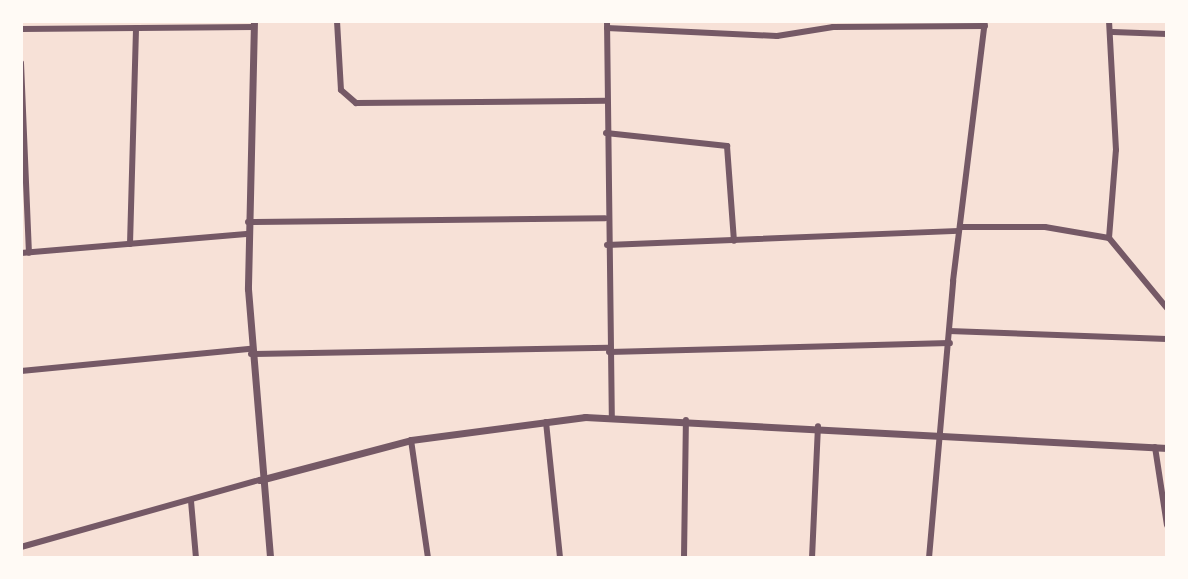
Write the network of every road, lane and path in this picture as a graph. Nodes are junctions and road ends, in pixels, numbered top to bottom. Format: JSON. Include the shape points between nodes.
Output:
{"nodes":[{"id":1,"x":337,"y":21,"type":"edge"},
{"id":2,"x":1110,"y":21,"type":"edge"},
{"id":3,"x":985,"y":23,"type":"edge"},
{"id":4,"x":254,"y":24,"type":"edge"},
{"id":5,"x":607,"y":24,"type":"edge"},
{"id":6,"x":136,"y":28,"type":"junction"},
{"id":7,"x":21,"y":29,"type":"edge"},
{"id":8,"x":1113,"y":32,"type":"junction"},
{"id":9,"x":1167,"y":34,"type":"edge"},
{"id":10,"x":21,"y":63,"type":"edge"},
{"id":11,"x":607,"y":101,"type":"junction"},
{"id":12,"x":607,"y":132,"type":"junction"},
{"id":13,"x":606,"y":218,"type":"junction"},
{"id":14,"x":248,"y":222,"type":"junction"},
{"id":15,"x":959,"y":229,"type":"junction"},
{"id":16,"x":248,"y":234,"type":"junction"},
{"id":17,"x":1109,"y":238,"type":"junction"},
{"id":18,"x":734,"y":241,"type":"junction"},
{"id":19,"x":130,"y":244,"type":"junction"},
{"id":20,"x":607,"y":246,"type":"junction"},
{"id":21,"x":25,"y":253,"type":"edge"},
{"id":22,"x":1167,"y":308,"type":"edge"},
{"id":23,"x":949,"y":331,"type":"junction"},
{"id":24,"x":1167,"y":339,"type":"edge"},
{"id":25,"x":950,"y":343,"type":"junction"},
{"id":26,"x":609,"y":350,"type":"junction"},
{"id":27,"x":251,"y":351,"type":"junction"},
{"id":28,"x":21,"y":371,"type":"edge"},
{"id":29,"x":612,"y":416,"type":"junction"},
{"id":30,"x":686,"y":419,"type":"junction"},
{"id":31,"x":546,"y":422,"type":"junction"},
{"id":32,"x":818,"y":426,"type":"junction"},
{"id":33,"x":943,"y":433,"type":"junction"},
{"id":34,"x":411,"y":440,"type":"junction"},
{"id":35,"x":1155,"y":447,"type":"junction"},
{"id":36,"x":1167,"y":448,"type":"edge"},
{"id":37,"x":260,"y":480,"type":"junction"},
{"id":38,"x":191,"y":501,"type":"junction"},
{"id":39,"x":1167,"y":525,"type":"edge"},
{"id":40,"x":21,"y":547,"type":"edge"},
{"id":41,"x":196,"y":558,"type":"edge"},
{"id":42,"x":270,"y":558,"type":"edge"},
{"id":43,"x":428,"y":558,"type":"edge"},
{"id":44,"x":560,"y":558,"type":"edge"},
{"id":45,"x":684,"y":558,"type":"edge"},
{"id":46,"x":812,"y":558,"type":"edge"},
{"id":47,"x":929,"y":558,"type":"edge"}],
"edges":[{"from":1,"to":11,"type":"street","via":[[341,90],[356,103]]},
{"from":2,"to":8,"type":"street"},
{"from":3,"to":5,"type":"street","via":[[833,27],[777,36]]},
{"from":3,"to":15,"type":"street"},
{"from":4,"to":6,"type":"street"},
{"from":4,"to":14,"type":"street"},
{"from":5,"to":11,"type":"street"},
{"from":6,"to":7,"type":"street"},
{"from":6,"to":19,"type":"street"},
{"from":8,"to":9,"type":"street"},
{"from":8,"to":17,"type":"street","via":[[1115,204]]},
{"from":10,"to":21,"type":"street"},
{"from":11,"to":12,"type":"street"},
{"from":12,"to":13,"type":"street"},
{"from":12,"to":18,"type":"street","via":[[727,146]]},
{"from":13,"to":14,"type":"street"},
{"from":13,"to":20,"type":"street"},
{"from":14,"to":16,"type":"street"},
{"from":15,"to":17,"type":"street","via":[[1045,227]]},
{"from":15,"to":18,"type":"street"},
{"from":15,"to":23,"type":"street"},
{"from":16,"to":19,"type":"street"},
{"from":16,"to":27,"type":"street"},
{"from":17,"to":22,"type":"street"},
{"from":18,"to":20,"type":"street"},
{"from":19,"to":21,"type":"street"},
{"from":20,"to":26,"type":"street"},
{"from":23,"to":24,"type":"street"},
{"from":23,"to":25,"type":"street"},
{"from":25,"to":26,"type":"street"},
{"from":25,"to":33,"type":"street"},
{"from":26,"to":27,"type":"street"},
{"from":26,"to":29,"type":"street"},
{"from":27,"to":28,"type":"street"},
{"from":27,"to":37,"type":"street"},
{"from":29,"to":30,"type":"street"},
{"from":29,"to":31,"type":"street"},
{"from":30,"to":32,"type":"street"},
{"from":30,"to":45,"type":"street"},
{"from":31,"to":34,"type":"street"},
{"from":31,"to":44,"type":"street"},
{"from":32,"to":33,"type":"street"},
{"from":32,"to":46,"type":"street"},
{"from":33,"to":35,"type":"street"},
{"from":33,"to":47,"type":"street"},
{"from":34,"to":37,"type":"street"},
{"from":34,"to":43,"type":"street"},
{"from":35,"to":36,"type":"street"},
{"from":35,"to":39,"type":"street"},
{"from":37,"to":38,"type":"street"},
{"from":37,"to":42,"type":"street"},
{"from":38,"to":40,"type":"street"},
{"from":38,"to":41,"type":"street"}]}
